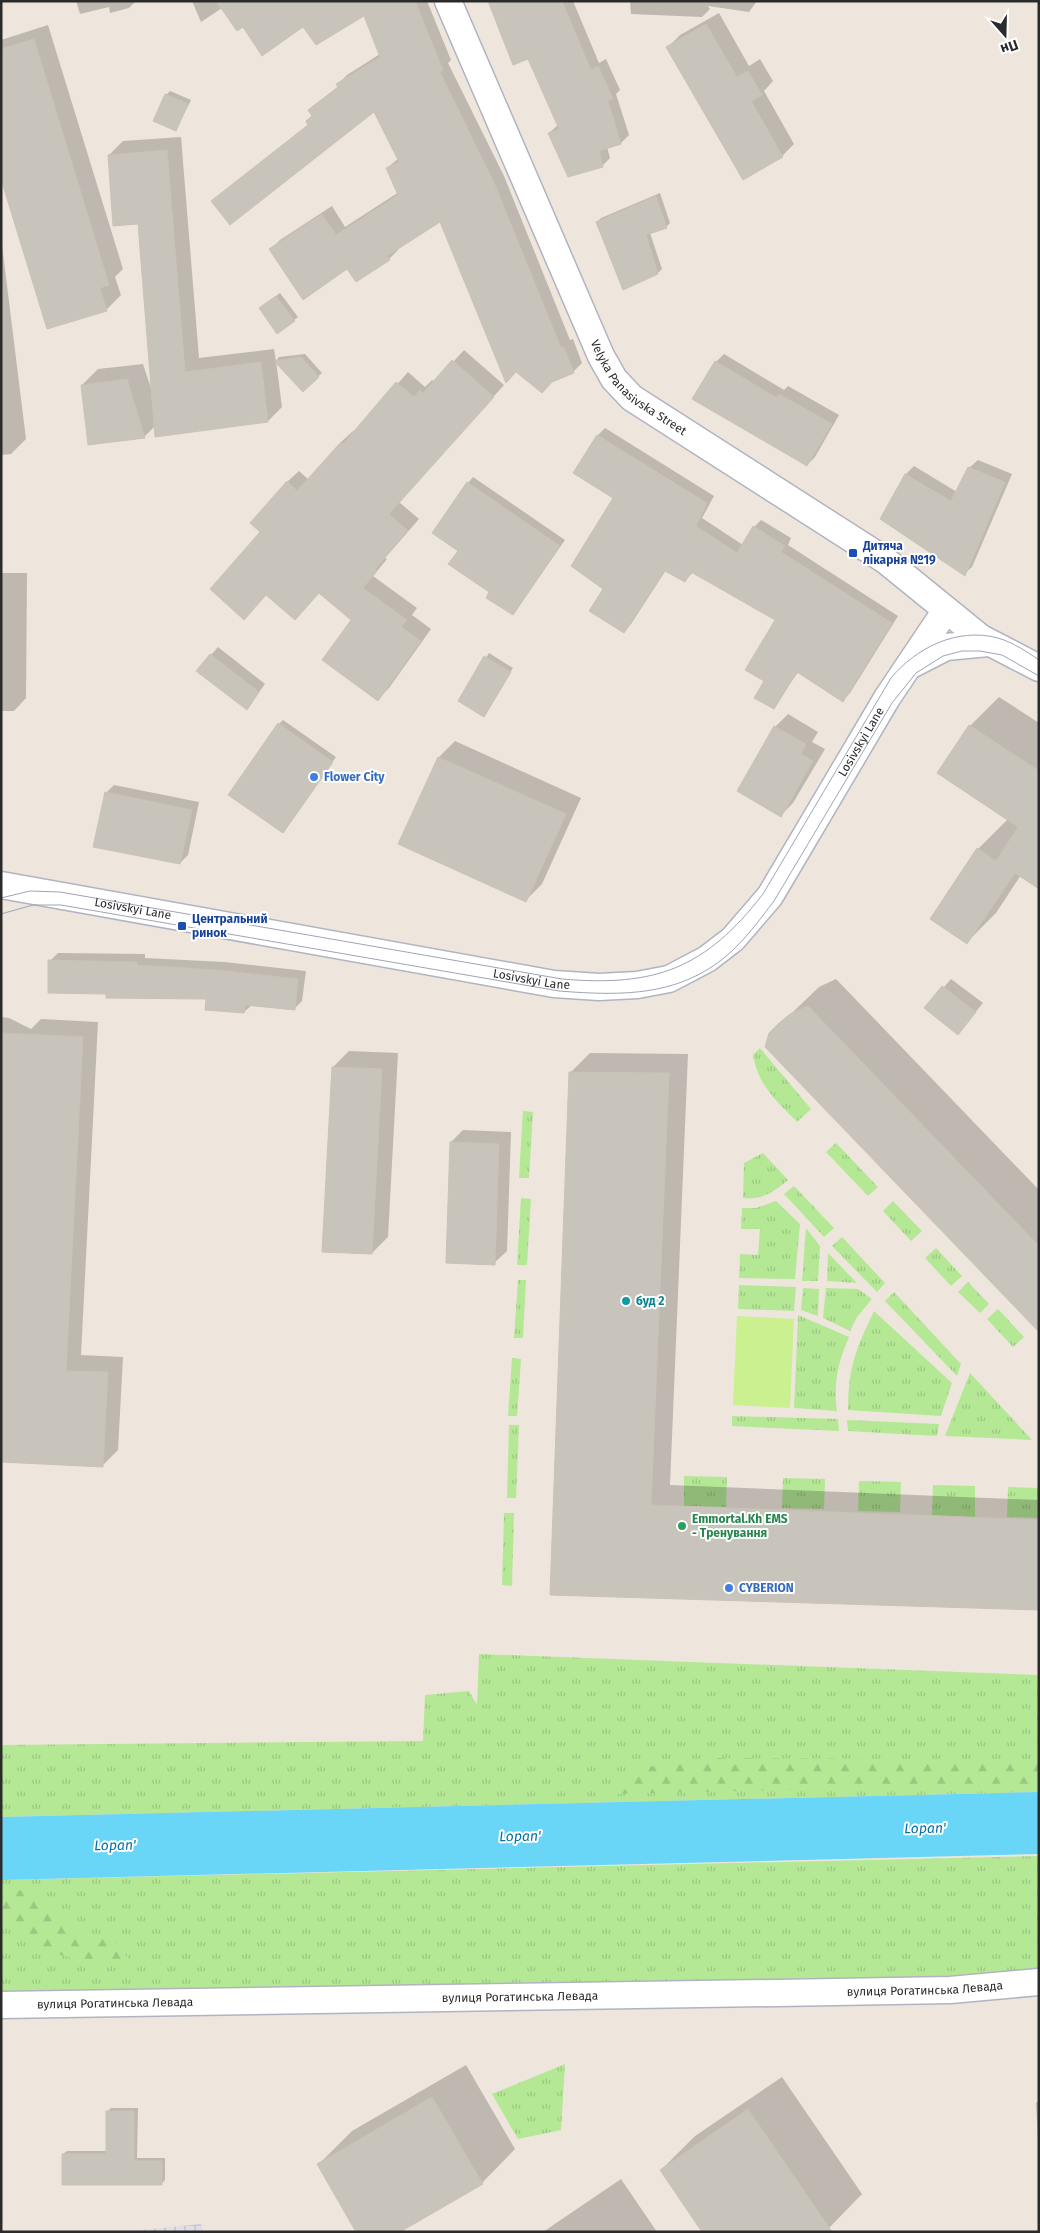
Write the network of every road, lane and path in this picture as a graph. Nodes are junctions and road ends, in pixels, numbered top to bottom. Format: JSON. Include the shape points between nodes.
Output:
{"nodes":[{"id":1,"x":448,"y":1,"type":"edge"},
{"id":2,"x":946,"y":610,"type":"junction"},
{"id":3,"x":988,"y":643,"type":"junction"},
{"id":4,"x":909,"y":667,"type":"junction"},
{"id":5,"x":1039,"y":668,"type":"edge"},
{"id":6,"x":1,"y":885,"type":"edge"},
{"id":7,"x":1039,"y":1982,"type":"edge"},
{"id":8,"x":1,"y":2005,"type":"edge"}],
"edges":[{"from":1,"to":2,"type":"street","name":"Velyka Panasivska Street","via":[[601,356],[614,379],[632,398],[885,560]]},
{"from":2,"to":3,"type":"street","name":"Velyka Panasivska Street"},
{"from":2,"to":4,"type":"street","name":"Losivskyi Lane"},
{"from":3,"to":4,"type":"street","name":"Losivskyi Lane","via":[[946,647]]},
{"from":3,"to":5,"type":"street","name":"Velyka Panasivska Street"},
{"from":4,"to":6,"type":"street","name":"Losivskyi Lane","via":[[887,698],[770,896],[733,939],[682,974],[662,981],[599,987],[554,984]]},
{"from":7,"to":8,"type":"street","name":"вулиця Рогатинська Левада","via":[[950,1990]]}]}
